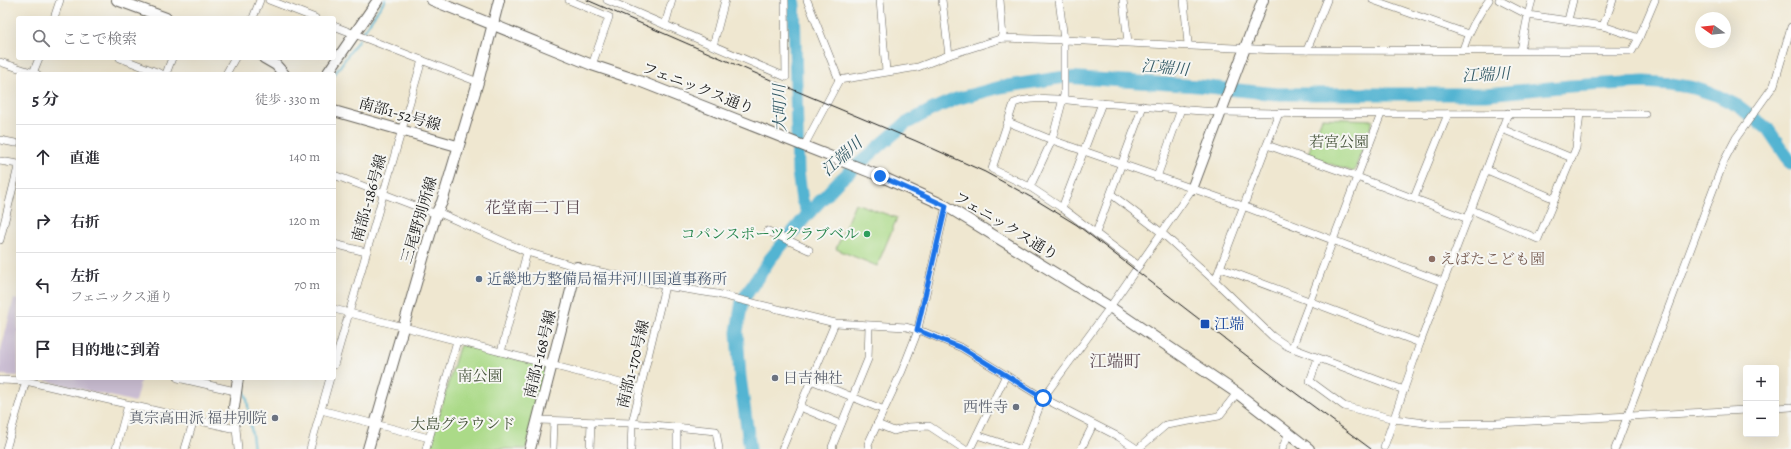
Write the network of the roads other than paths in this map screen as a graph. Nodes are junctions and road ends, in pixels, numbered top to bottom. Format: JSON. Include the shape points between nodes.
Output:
{"nodes":[{"id":1,"x":60,"y":0,"type":"edge"},
{"id":2,"x":117,"y":0,"type":"edge"},
{"id":3,"x":260,"y":0,"type":"edge"},
{"id":4,"x":269,"y":0,"type":"edge"},
{"id":5,"x":378,"y":0,"type":"edge"},
{"id":6,"x":432,"y":0,"type":"edge"},
{"id":7,"x":500,"y":0,"type":"edge"},
{"id":8,"x":568,"y":0,"type":"edge"},
{"id":9,"x":608,"y":0,"type":"edge"},
{"id":10,"x":672,"y":0,"type":"edge"},
{"id":11,"x":725,"y":0,"type":"edge"},
{"id":12,"x":785,"y":0,"type":"edge"},
{"id":13,"x":807,"y":0,"type":"edge"},
{"id":14,"x":880,"y":0,"type":"edge"},
{"id":15,"x":942,"y":0,"type":"edge"},
{"id":16,"x":1000,"y":0,"type":"edge"},
{"id":17,"x":1059,"y":0,"type":"edge"},
{"id":18,"x":1123,"y":0,"type":"edge"},
{"id":19,"x":1184,"y":0,"type":"edge"},
{"id":20,"x":1263,"y":0,"type":"edge"},
{"id":21,"x":1327,"y":0,"type":"edge"},
{"id":22,"x":1373,"y":0,"type":"edge"},
{"id":23,"x":1489,"y":0,"type":"edge"},
{"id":24,"x":1499,"y":0,"type":"edge"},
{"id":25,"x":1532,"y":0,"type":"edge"},
{"id":26,"x":1574,"y":0,"type":"edge"},
{"id":27,"x":1613,"y":0,"type":"edge"},
{"id":28,"x":1655,"y":0,"type":"edge"},
{"id":29,"x":617,"y":2,"type":"edge"},
{"id":30,"x":140,"y":4,"type":"edge"},
{"id":31,"x":55,"y":16,"type":"edge"},
{"id":32,"x":162,"y":16,"type":"edge"},
{"id":33,"x":253,"y":16,"type":"edge"},
{"id":34,"x":310,"y":16,"type":"edge"},
{"id":35,"x":1528,"y":16,"type":"junction"},
{"id":36,"x":1568,"y":20,"type":"junction"},
{"id":37,"x":493,"y":24,"type":"junction"},
{"id":38,"x":665,"y":25,"type":"junction"},
{"id":39,"x":1603,"y":26,"type":"junction"},
{"id":40,"x":336,"y":27,"type":"edge"},
{"id":41,"x":1791,"y":27,"type":"edge"},
{"id":42,"x":354,"y":34,"type":"junction"},
{"id":43,"x":1468,"y":34,"type":"junction"},
{"id":44,"x":1004,"y":38,"type":"junction"},
{"id":45,"x":1640,"y":38,"type":"junction"},
{"id":46,"x":1064,"y":42,"type":"junction"},
{"id":47,"x":1128,"y":42,"type":"junction"},
{"id":48,"x":1188,"y":44,"type":"junction"},
{"id":49,"x":713,"y":46,"type":"junction"},
{"id":50,"x":1245,"y":48,"type":"junction"},
{"id":51,"x":1463,"y":49,"type":"junction"},
{"id":52,"x":1307,"y":50,"type":"junction"},
{"id":53,"x":1521,"y":50,"type":"junction"},
{"id":54,"x":949,"y":55,"type":"junction"},
{"id":55,"x":38,"y":60,"type":"edge"},
{"id":56,"x":125,"y":60,"type":"edge"},
{"id":57,"x":171,"y":60,"type":"edge"},
{"id":58,"x":234,"y":60,"type":"edge"},
{"id":59,"x":268,"y":60,"type":"edge"},
{"id":60,"x":422,"y":60,"type":"junction"},
{"id":61,"x":0,"y":62,"type":"edge"},
{"id":62,"x":592,"y":64,"type":"junction"},
{"id":63,"x":32,"y":72,"type":"edge"},
{"id":64,"x":35,"y":72,"type":"edge"},
{"id":65,"x":157,"y":72,"type":"edge"},
{"id":66,"x":167,"y":72,"type":"edge"},
{"id":67,"x":227,"y":72,"type":"edge"},
{"id":68,"x":282,"y":72,"type":"edge"},
{"id":69,"x":328,"y":72,"type":"edge"},
{"id":70,"x":886,"y":72,"type":"junction"},
{"id":71,"x":839,"y":80,"type":"junction"},
{"id":72,"x":478,"y":82,"type":"junction"},
{"id":73,"x":1063,"y":97,"type":"junction"},
{"id":74,"x":1102,"y":103,"type":"junction"},
{"id":75,"x":1144,"y":106,"type":"junction"},
{"id":76,"x":1223,"y":107,"type":"junction"},
{"id":77,"x":1181,"y":109,"type":"junction"},
{"id":78,"x":336,"y":112,"type":"edge"},
{"id":79,"x":1279,"y":113,"type":"junction"},
{"id":80,"x":1580,"y":113,"type":"junction"},
{"id":81,"x":1381,"y":114,"type":"junction"},
{"id":82,"x":1448,"y":114,"type":"junction"},
{"id":83,"x":1508,"y":114,"type":"junction"},
{"id":84,"x":1645,"y":114,"type":"dead end"},
{"id":85,"x":1008,"y":122,"type":"junction"},
{"id":86,"x":1502,"y":129,"type":"junction"},
{"id":87,"x":402,"y":130,"type":"junction"},
{"id":88,"x":0,"y":140,"type":"edge"},
{"id":89,"x":1052,"y":140,"type":"junction"},
{"id":90,"x":15,"y":143,"type":"dead end"},
{"id":91,"x":1267,"y":144,"type":"junction"},
{"id":92,"x":457,"y":146,"type":"junction"},
{"id":93,"x":804,"y":146,"type":"junction"},
{"id":94,"x":1084,"y":151,"type":"junction"},
{"id":95,"x":1572,"y":158,"type":"junction"},
{"id":96,"x":0,"y":161,"type":"edge"},
{"id":97,"x":16,"y":165,"type":"edge"},
{"id":98,"x":1122,"y":165,"type":"junction"},
{"id":99,"x":1487,"y":170,"type":"junction"},
{"id":100,"x":16,"y":173,"type":"edge"},
{"id":101,"x":336,"y":176,"type":"edge"},
{"id":102,"x":1157,"y":177,"type":"junction"},
{"id":103,"x":1357,"y":177,"type":"junction"},
{"id":104,"x":1030,"y":187,"type":"junction"},
{"id":105,"x":1192,"y":189,"type":"junction"},
{"id":106,"x":1111,"y":194,"type":"junction"},
{"id":107,"x":384,"y":195,"type":"junction"},
{"id":108,"x":1414,"y":198,"type":"junction"},
{"id":109,"x":1555,"y":199,"type":"junction"},
{"id":110,"x":946,"y":206,"type":"junction"},
{"id":111,"x":1243,"y":206,"type":"junction"},
{"id":112,"x":1062,"y":208,"type":"junction"},
{"id":113,"x":1472,"y":210,"type":"junction"},
{"id":114,"x":436,"y":214,"type":"junction"},
{"id":115,"x":1468,"y":220,"type":"junction"},
{"id":116,"x":768,"y":231,"type":"dead end"},
{"id":117,"x":1096,"y":233,"type":"junction"},
{"id":118,"x":1162,"y":233,"type":"junction"},
{"id":119,"x":0,"y":240,"type":"edge"},
{"id":120,"x":1333,"y":240,"type":"junction"},
{"id":121,"x":336,"y":244,"type":"edge"},
{"id":122,"x":809,"y":250,"type":"dead end"},
{"id":123,"x":366,"y":252,"type":"junction"},
{"id":124,"x":527,"y":252,"type":"junction"},
{"id":125,"x":1139,"y":266,"type":"junction"},
{"id":126,"x":578,"y":267,"type":"junction"},
{"id":127,"x":1221,"y":268,"type":"junction"},
{"id":128,"x":1215,"y":281,"type":"junction"},
{"id":129,"x":1444,"y":282,"type":"junction"},
{"id":130,"x":665,"y":286,"type":"junction"},
{"id":131,"x":1310,"y":301,"type":"junction"},
{"id":132,"x":1110,"y":307,"type":"junction"},
{"id":133,"x":336,"y":310,"type":"edge"},
{"id":134,"x":349,"y":313,"type":"junction"},
{"id":135,"x":835,"y":323,"type":"junction"},
{"id":136,"x":403,"y":326,"type":"junction"},
{"id":137,"x":869,"y":326,"type":"junction"},
{"id":138,"x":917,"y":330,"type":"junction"},
{"id":139,"x":457,"y":341,"type":"junction"},
{"id":140,"x":1420,"y":343,"type":"junction"},
{"id":141,"x":1292,"y":348,"type":"junction"},
{"id":142,"x":501,"y":352,"type":"junction"},
{"id":143,"x":336,"y":358,"type":"edge"},
{"id":144,"x":1318,"y":358,"type":"junction"},
{"id":145,"x":552,"y":365,"type":"junction"},
{"id":146,"x":1006,"y":375,"type":"junction"},
{"id":147,"x":0,"y":380,"type":"edge"},
{"id":148,"x":187,"y":380,"type":"edge"},
{"id":149,"x":238,"y":380,"type":"edge"},
{"id":150,"x":330,"y":380,"type":"edge"},
{"id":151,"x":811,"y":380,"type":"junction"},
{"id":152,"x":26,"y":381,"type":"junction"},
{"id":153,"x":640,"y":388,"type":"junction"},
{"id":154,"x":1404,"y":390,"type":"junction"},
{"id":155,"x":235,"y":391,"type":"junction"},
{"id":156,"x":1237,"y":393,"type":"junction"},
{"id":157,"x":852,"y":397,"type":"junction"},
{"id":158,"x":1043,"y":398,"type":"junction"},
{"id":159,"x":128,"y":405,"type":"junction"},
{"id":160,"x":234,"y":407,"type":"joint"},
{"id":161,"x":800,"y":407,"type":"junction"},
{"id":162,"x":1779,"y":408,"type":"edge"},
{"id":163,"x":1791,"y":408,"type":"edge"},
{"id":164,"x":322,"y":410,"type":"junction"},
{"id":165,"x":884,"y":410,"type":"junction"},
{"id":166,"x":1743,"y":410,"type":"edge"},
{"id":167,"x":1628,"y":416,"type":"junction"},
{"id":168,"x":194,"y":419,"type":"junction"},
{"id":169,"x":1394,"y":419,"type":"junction"},
{"id":170,"x":538,"y":420,"type":"junction"},
{"id":171,"x":554,"y":421,"type":"junction"},
{"id":172,"x":591,"y":422,"type":"junction"},
{"id":173,"x":632,"y":423,"type":"junction"},
{"id":174,"x":375,"y":424,"type":"junction"},
{"id":175,"x":840,"y":424,"type":"junction"},
{"id":176,"x":877,"y":424,"type":"junction"},
{"id":177,"x":1093,"y":425,"type":"junction"},
{"id":178,"x":236,"y":426,"type":"junction"},
{"id":179,"x":677,"y":428,"type":"junction"},
{"id":180,"x":1289,"y":433,"type":"junction"},
{"id":181,"x":977,"y":435,"type":"junction"},
{"id":182,"x":429,"y":438,"type":"junction"},
{"id":183,"x":1384,"y":447,"type":"dead end"},
{"id":184,"x":6,"y":449,"type":"edge"},
{"id":185,"x":116,"y":449,"type":"edge"},
{"id":186,"x":185,"y":449,"type":"edge"},
{"id":187,"x":238,"y":449,"type":"edge"},
{"id":188,"x":310,"y":449,"type":"edge"},
{"id":189,"x":368,"y":449,"type":"edge"},
{"id":190,"x":426,"y":449,"type":"edge"},
{"id":191,"x":530,"y":449,"type":"edge"},
{"id":192,"x":553,"y":449,"type":"edge"},
{"id":193,"x":590,"y":449,"type":"edge"},
{"id":194,"x":631,"y":449,"type":"edge"},
{"id":195,"x":677,"y":449,"type":"edge"},
{"id":196,"x":719,"y":449,"type":"edge"},
{"id":197,"x":782,"y":449,"type":"edge"},
{"id":198,"x":833,"y":449,"type":"edge"},
{"id":199,"x":869,"y":449,"type":"edge"},
{"id":200,"x":964,"y":449,"type":"edge"},
{"id":201,"x":970,"y":449,"type":"edge"},
{"id":202,"x":1019,"y":449,"type":"edge"},
{"id":203,"x":1023,"y":449,"type":"edge"},
{"id":204,"x":1080,"y":449,"type":"edge"},
{"id":205,"x":1138,"y":449,"type":"edge"},
{"id":206,"x":1282,"y":449,"type":"edge"},
{"id":207,"x":1308,"y":449,"type":"edge"},
{"id":208,"x":1615,"y":449,"type":"edge"}],
"edges":[{"from":1,"to":31,"type":"street"},
{"from":2,"to":30,"type":"main road"},
{"from":3,"to":33,"type":"street"},
{"from":4,"to":34,"type":"street"},
{"from":5,"to":42,"type":"main road"},
{"from":6,"to":37,"type":"main road","name":"フェニックス通り"},
{"from":7,"to":37,"type":"main road","name":"三尾野別所線"},
{"from":8,"to":62,"type":"street","via":[[609,17]]},
{"from":9,"to":29,"type":"street"},
{"from":10,"to":38,"type":"street"},
{"from":11,"to":49,"type":"street"},
{"from":12,"to":49,"type":"street","via":[[786,77]]},
{"from":13,"to":71,"type":"street"},
{"from":14,"to":70,"type":"street"},
{"from":15,"to":54,"type":"street"},
{"from":16,"to":44,"type":"street"},
{"from":17,"to":46,"type":"street"},
{"from":18,"to":47,"type":"street"},
{"from":19,"to":48,"type":"street"},
{"from":20,"to":50,"type":"main road"},
{"from":21,"to":52,"type":"street"},
{"from":22,"to":43,"type":"street"},
{"from":23,"to":43,"type":"street"},
{"from":24,"to":35,"type":"street"},
{"from":25,"to":35,"type":"street"},
{"from":26,"to":36,"type":"street"},
{"from":27,"to":39,"type":"street"},
{"from":28,"to":45,"type":"street"},
{"from":29,"to":38,"type":"street"},
{"from":30,"to":32,"type":"main road"},
{"from":35,"to":36,"type":"street"},
{"from":35,"to":53,"type":"street"},
{"from":36,"to":39,"type":"street"},
{"from":37,"to":62,"type":"main road","name":"フェニックス通り"},
{"from":37,"to":72,"type":"main road","name":"三尾野別所線"},
{"from":38,"to":49,"type":"street"},
{"from":39,"to":45,"type":"street"},
{"from":40,"to":42,"type":"street"},
{"from":41,"to":167,"type":"street","via":[[1774,85],[1730,147],[1724,161]]},
{"from":42,"to":60,"type":"street"},
{"from":42,"to":69,"type":"main road"},
{"from":43,"to":51,"type":"street"},
{"from":44,"to":46,"type":"street"},
{"from":44,"to":54,"type":"street"},
{"from":45,"to":53,"type":"street","via":[[1632,51]]},
{"from":46,"to":47,"type":"street"},
{"from":46,"to":73,"type":"street"},
{"from":47,"to":48,"type":"street"},
{"from":48,"to":50,"type":"street"},
{"from":50,"to":52,"type":"street"},
{"from":50,"to":76,"type":"main road"},
{"from":51,"to":52,"type":"street"},
{"from":51,"to":53,"type":"street"},
{"from":54,"to":70,"type":"street","via":[[918,67]]},
{"from":55,"to":64,"type":"street"},
{"from":56,"to":65,"type":"street"},
{"from":57,"to":66,"type":"street"},
{"from":58,"to":67,"type":"street"},
{"from":59,"to":68,"type":"main road","via":[[276,64]]},
{"from":60,"to":72,"type":"street"},
{"from":60,"to":87,"type":"street","name":"南部1-186号線"},
{"from":61,"to":63,"type":"street"},
{"from":62,"to":93,"type":"main road","name":"フェニックス通り"},
{"from":70,"to":71,"type":"street"},
{"from":71,"to":93,"type":"street"},
{"from":72,"to":92,"type":"main road","name":"三尾野別所線"},
{"from":73,"to":74,"type":"street"},
{"from":73,"to":85,"type":"street","via":[[1014,103]]},
{"from":73,"to":89,"type":"street"},
{"from":74,"to":75,"type":"street"},
{"from":74,"to":94,"type":"street"},
{"from":75,"to":77,"type":"street"},
{"from":75,"to":98,"type":"street"},
{"from":76,"to":77,"type":"street"},
{"from":76,"to":79,"type":"street"},
{"from":76,"to":105,"type":"main road"},
{"from":77,"to":102,"type":"street"},
{"from":78,"to":87,"type":"main road","name":"南部1-52号線"},
{"from":79,"to":81,"type":"street"},
{"from":79,"to":91,"type":"street"},
{"from":80,"to":83,"type":"street"},
{"from":80,"to":84,"type":"street"},
{"from":80,"to":95,"type":"street","via":[[1576,148]]},
{"from":81,"to":82,"type":"street"},
{"from":81,"to":103,"type":"street"},
{"from":82,"to":83,"type":"street"},
{"from":82,"to":108,"type":"street"},
{"from":83,"to":86,"type":"street"},
{"from":85,"to":89,"type":"street"},
{"from":85,"to":104,"type":"street","via":[[992,169]]},
{"from":86,"to":95,"type":"street"},
{"from":86,"to":99,"type":"street"},
{"from":87,"to":92,"type":"main road","name":"南部1-52号線"},
{"from":87,"to":107,"type":"street","name":"南部1-186号線"},
{"from":88,"to":90,"type":"street"},
{"from":89,"to":94,"type":"street"},
{"from":89,"to":104,"type":"street"},
{"from":91,"to":103,"type":"street"},
{"from":91,"to":111,"type":"street"},
{"from":92,"to":114,"type":"main road","name":"三尾野別所線","via":[[442,202]]},
{"from":93,"to":110,"type":"main road","name":"フェニックス通り"},
{"from":94,"to":98,"type":"street"},
{"from":94,"to":112,"type":"street"},
{"from":95,"to":109,"type":"street"},
{"from":96,"to":97,"type":"street"},
{"from":98,"to":102,"type":"street"},
{"from":98,"to":106,"type":"street"},
{"from":99,"to":109,"type":"street"},
{"from":99,"to":113,"type":"street"},
{"from":100,"to":119,"type":"street"},
{"from":101,"to":107,"type":"street"},
{"from":102,"to":105,"type":"street"},
{"from":103,"to":108,"type":"street"},
{"from":103,"to":120,"type":"street"},
{"from":104,"to":112,"type":"street"},
{"from":105,"to":111,"type":"street"},
{"from":105,"to":118,"type":"street"},
{"from":106,"to":117,"type":"street"},
{"from":106,"to":118,"type":"street"},
{"from":107,"to":114,"type":"street"},
{"from":107,"to":123,"type":"street","name":"南部1-186号線"},
{"from":108,"to":115,"type":"street"},
{"from":109,"to":113,"type":"street","via":[[1538,238]]},
{"from":110,"to":132,"type":"main road","name":"フェニックス通り"},
{"from":110,"to":138,"type":"street"},
{"from":111,"to":120,"type":"street"},
{"from":111,"to":127,"type":"street"},
{"from":112,"to":117,"type":"street"},
{"from":113,"to":115,"type":"street"},
{"from":114,"to":124,"type":"street","via":[[446,216]]},
{"from":114,"to":136,"type":"main road","name":"三尾野別所線"},
{"from":115,"to":129,"type":"street"},
{"from":116,"to":122,"type":"street"},
{"from":117,"to":125,"type":"street"},
{"from":118,"to":125,"type":"street"},
{"from":118,"to":128,"type":"street"},
{"from":120,"to":129,"type":"street"},
{"from":120,"to":131,"type":"street"},
{"from":121,"to":123,"type":"street"},
{"from":123,"to":134,"type":"street","name":"南部1-186号線"},
{"from":124,"to":126,"type":"street"},
{"from":124,"to":142,"type":"street"},
{"from":125,"to":132,"type":"street"},
{"from":126,"to":130,"type":"street"},
{"from":126,"to":145,"type":"main road","name":"南部1-168号線"},
{"from":127,"to":128,"type":"street"},
{"from":127,"to":131,"type":"street"},
{"from":128,"to":141,"type":"street","via":[[1272,336]]},
{"from":129,"to":140,"type":"street"},
{"from":130,"to":135,"type":"street","via":[[720,295]]},
{"from":130,"to":153,"type":"street","name":"南部1-170号線"},
{"from":131,"to":140,"type":"street"},
{"from":131,"to":141,"type":"street"},
{"from":132,"to":156,"type":"main road","name":"フェニックス通り"},
{"from":132,"to":158,"type":"street"},
{"from":133,"to":134,"type":"street"},
{"from":134,"to":136,"type":"street"},
{"from":134,"to":143,"type":"street","name":"南部1-186号線"},
{"from":135,"to":137,"type":"street"},
{"from":135,"to":151,"type":"street"},
{"from":136,"to":139,"type":"street"},
{"from":136,"to":174,"type":"main road","name":"三尾野別所線"},
{"from":137,"to":138,"type":"street","via":[[895,326]]},
{"from":137,"to":157,"type":"street","via":[[868,359]]},
{"from":138,"to":146,"type":"street","via":[[962,348]]},
{"from":138,"to":165,"type":"street"},
{"from":139,"to":142,"type":"street"},
{"from":139,"to":182,"type":"street"},
{"from":140,"to":154,"type":"street"},
{"from":141,"to":144,"type":"street"},
{"from":142,"to":145,"type":"street"},
{"from":144,"to":154,"type":"street"},
{"from":144,"to":169,"type":"street","via":[[1310,382],[1344,406]]},
{"from":145,"to":153,"type":"street"},
{"from":145,"to":170,"type":"main road","name":"南部1-168号線"},
{"from":146,"to":158,"type":"street"},
{"from":146,"to":181,"type":"street"},
{"from":147,"to":152,"type":"street"},
{"from":148,"to":155,"type":"street"},
{"from":149,"to":155,"type":"main road"},
{"from":150,"to":164,"type":"street"},
{"from":151,"to":157,"type":"street"},
{"from":151,"to":161,"type":"street"},
{"from":152,"to":159,"type":"street"},
{"from":152,"to":184,"type":"street"},
{"from":153,"to":173,"type":"street","name":"南部1-170号線"},
{"from":154,"to":169,"type":"street"},
{"from":155,"to":160,"type":"main road"},
{"from":156,"to":180,"type":"main road","name":"フェニックス通り"},
{"from":156,"to":205,"type":"street","via":[[1219,416],[1166,425]]},
{"from":157,"to":165,"type":"street"},
{"from":157,"to":175,"type":"street"},
{"from":158,"to":177,"type":"street"},
{"from":158,"to":203,"type":"street"},
{"from":159,"to":168,"type":"street"},
{"from":159,"to":185,"type":"street"},
{"from":160,"to":178,"type":"street"},
{"from":161,"to":175,"type":"street"},
{"from":161,"to":197,"type":"street"},
{"from":162,"to":163,"type":"street"},
{"from":164,"to":174,"type":"street"},
{"from":164,"to":188,"type":"street"},
{"from":165,"to":176,"type":"street"},
{"from":166,"to":167,"type":"street"},
{"from":167,"to":169,"type":"street","via":[[1433,424]]},
{"from":167,"to":208,"type":"street"},
{"from":168,"to":178,"type":"street","via":[[231,428]]},
{"from":168,"to":186,"type":"street"},
{"from":169,"to":183,"type":"street"},
{"from":170,"to":171,"type":"street"},
{"from":170,"to":191,"type":"main road","name":"南部1-168号線"},
{"from":171,"to":172,"type":"street"},
{"from":171,"to":192,"type":"street"},
{"from":172,"to":173,"type":"street"},
{"from":172,"to":193,"type":"street"},
{"from":173,"to":179,"type":"street"},
{"from":173,"to":194,"type":"street","name":"南部1-170号線"},
{"from":174,"to":182,"type":"street"},
{"from":174,"to":189,"type":"main road","name":"三尾野別所線"},
{"from":175,"to":198,"type":"street"},
{"from":176,"to":199,"type":"street","via":[[868,444]]},
{"from":176,"to":200,"type":"street","via":[[894,431],[929,426]]},
{"from":177,"to":204,"type":"street"},
{"from":177,"to":205,"type":"street"},
{"from":178,"to":187,"type":"street"},
{"from":179,"to":195,"type":"street"},
{"from":179,"to":196,"type":"street","via":[[716,432]]},
{"from":180,"to":206,"type":"street"},
{"from":180,"to":207,"type":"main road","name":"フェニックス通り"},
{"from":181,"to":201,"type":"street"},
{"from":181,"to":202,"type":"street"},
{"from":182,"to":190,"type":"street"}]}
